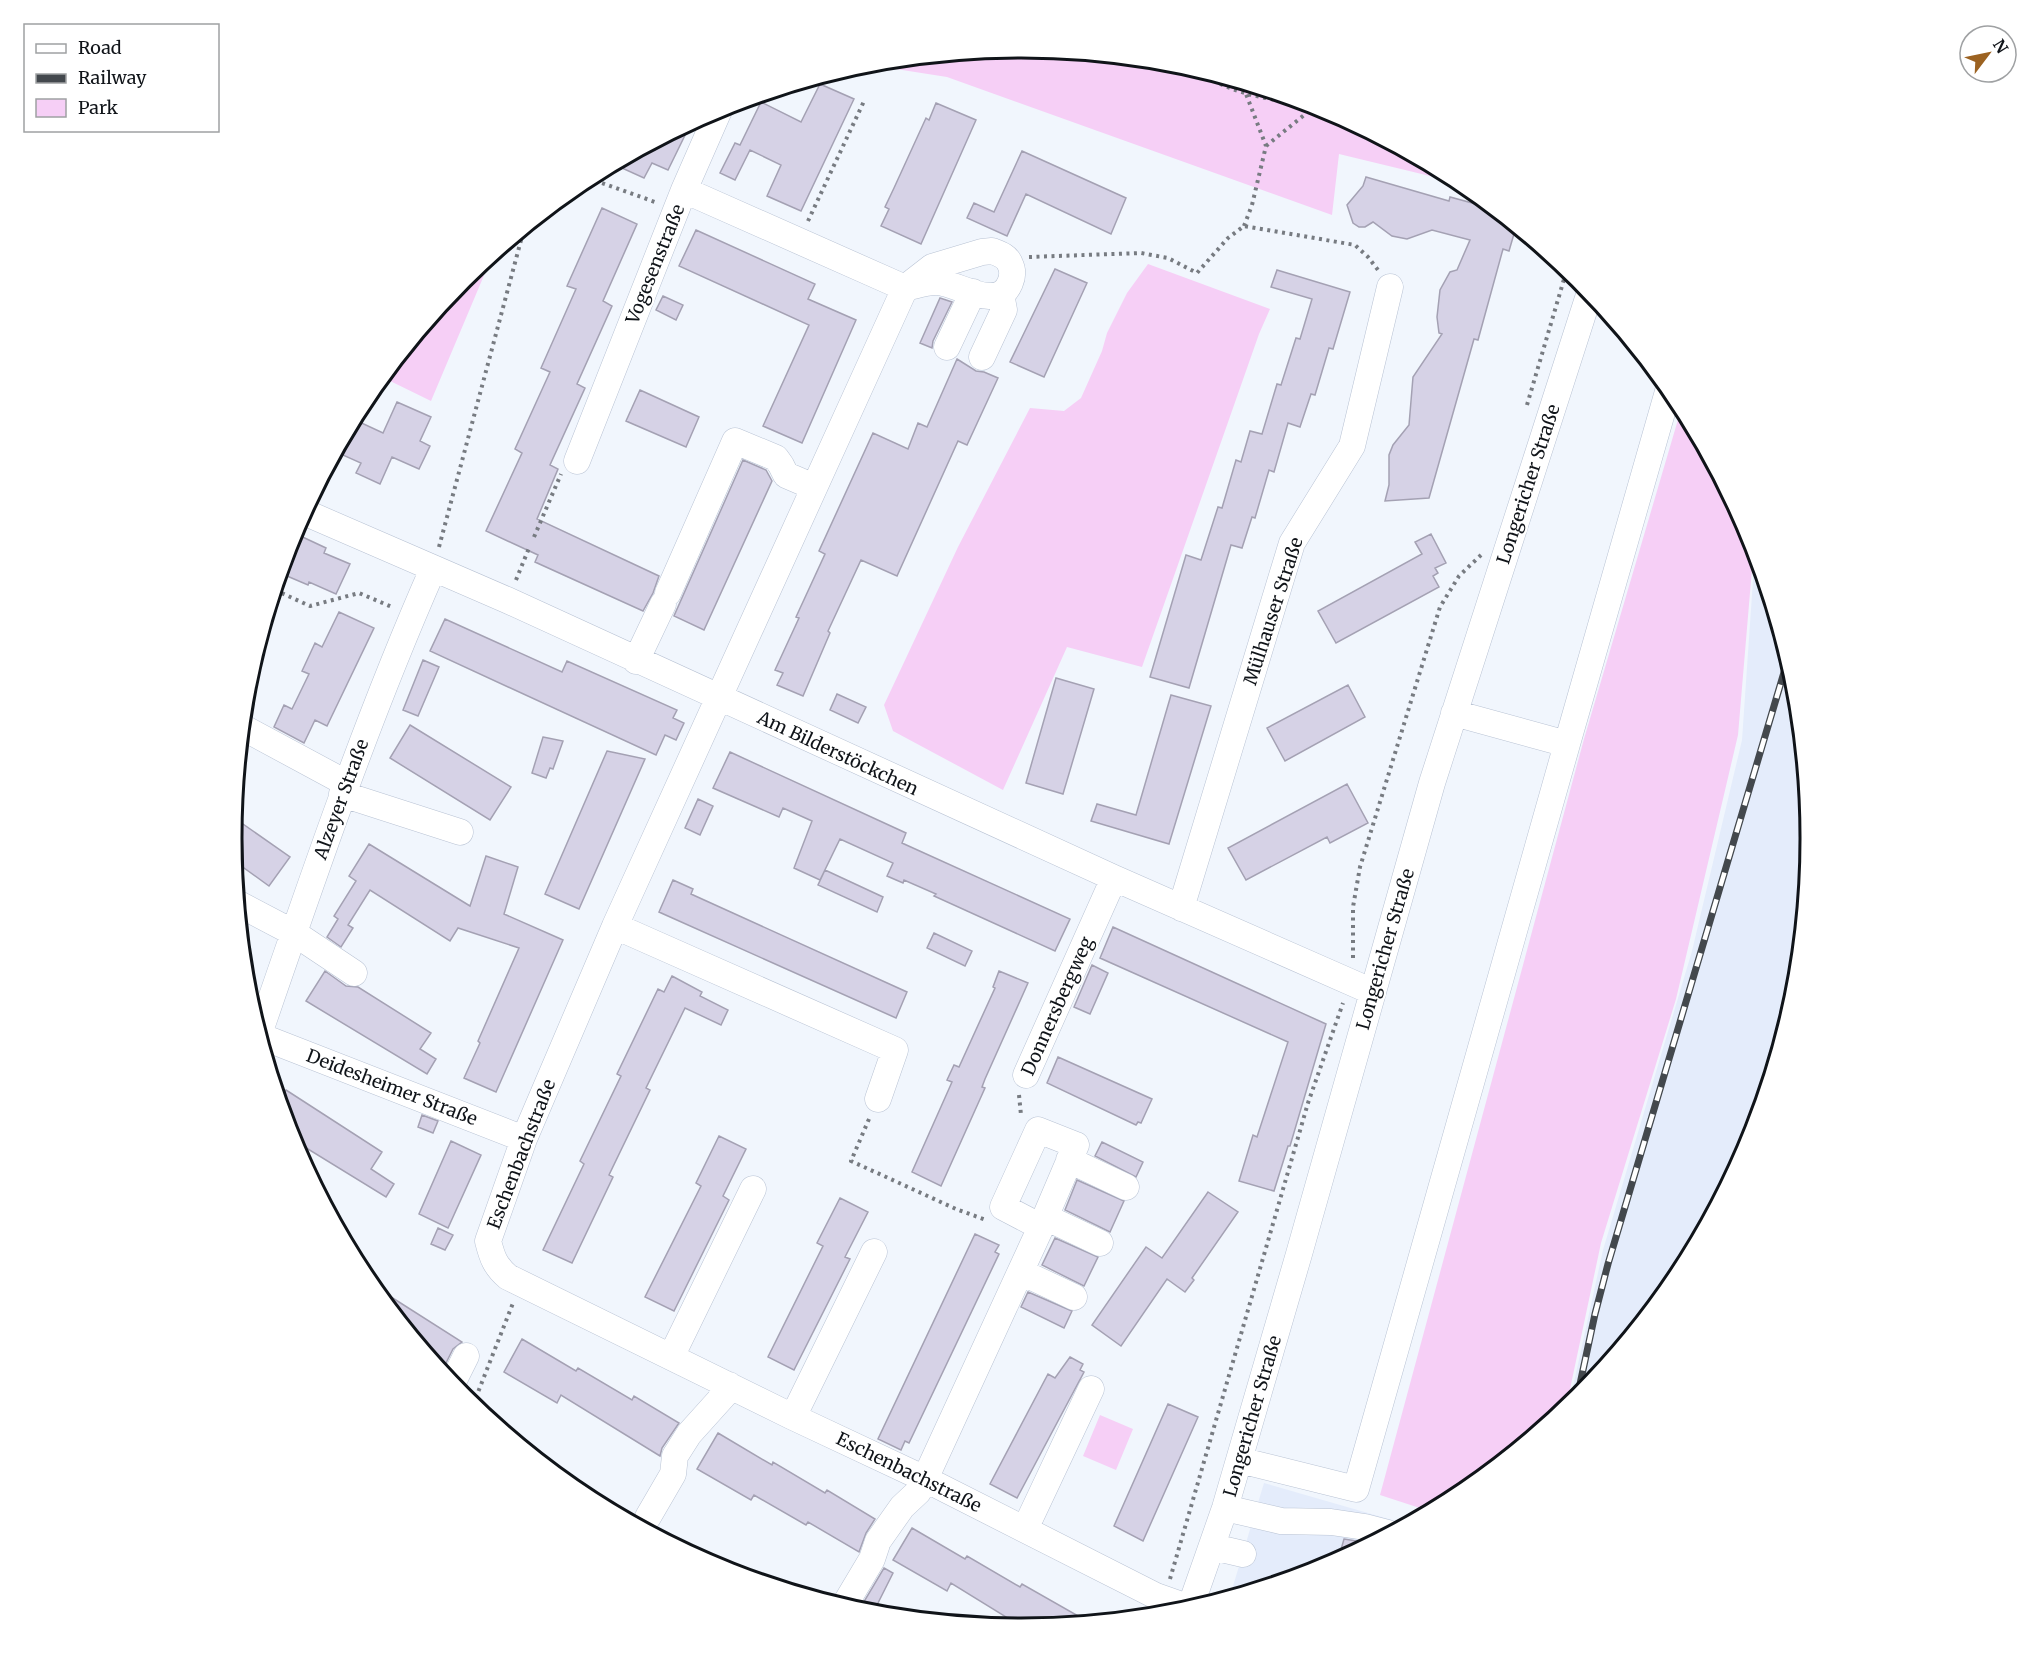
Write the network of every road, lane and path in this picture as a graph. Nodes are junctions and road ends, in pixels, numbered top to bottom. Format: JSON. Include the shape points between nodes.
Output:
{"nodes":[{"id":1,"x":1232,"y":88,"type":"edge"},
{"id":2,"x":1246,"y":94,"type":"junction"},
{"id":3,"x":1263,"y":97,"type":"edge"},
{"id":4,"x":865,"y":99,"type":"dead end"},
{"id":5,"x":1306,"y":113,"type":"edge"},
{"id":6,"x":714,"y":122,"type":"edge"},
{"id":7,"x":1266,"y":146,"type":"junction"},
{"id":8,"x":602,"y":181,"type":"edge"},
{"id":9,"x":680,"y":200,"type":"junction"},
{"id":10,"x":1244,"y":226,"type":"junction"},
{"id":11,"x":521,"y":241,"type":"edge"},
{"id":12,"x":799,"y":241,"type":"junction"},
{"id":13,"x":1008,"y":259,"type":"junction"},
{"id":14,"x":1564,"y":279,"type":"edge"},
{"id":15,"x":1390,"y":287,"type":"joint"},
{"id":16,"x":905,"y":288,"type":"junction"},
{"id":17,"x":973,"y":292,"type":"junction"},
{"id":18,"x":1001,"y":294,"type":"junction"},
{"id":19,"x":1587,"y":302,"type":"edge"},
{"id":20,"x":946,"y":347,"type":"dead end"},
{"id":21,"x":982,"y":357,"type":"dead end"},
{"id":22,"x":1666,"y":400,"type":"edge"},
{"id":23,"x":1524,"y":416,"type":"dead end"},
{"id":24,"x":577,"y":461,"type":"joint"},
{"id":25,"x":814,"y":487,"type":"junction"},
{"id":26,"x":312,"y":516,"type":"edge"},
{"id":27,"x":534,"y":537,"type":"dead end"},
{"id":28,"x":530,"y":548,"type":"dead end"},
{"id":29,"x":1485,"y":551,"type":"dead end"},
{"id":30,"x":433,"y":569,"type":"junction"},
{"id":31,"x":281,"y":593,"type":"edge"},
{"id":32,"x":507,"y":600,"type":"junction"},
{"id":33,"x":412,"y":616,"type":"junction"},
{"id":34,"x":636,"y":660,"type":"junction"},
{"id":35,"x":718,"y":697,"type":"junction"},
{"id":36,"x":1454,"y":713,"type":"junction"},
{"id":37,"x":249,"y":731,"type":"edge"},
{"id":38,"x":1567,"y":744,"type":"junction"},
{"id":39,"x":344,"y":788,"type":"junction"},
{"id":40,"x":460,"y":832,"type":"dead end"},
{"id":41,"x":1114,"y":878,"type":"junction"},
{"id":42,"x":245,"y":907,"type":"edge"},
{"id":43,"x":1181,"y":908,"type":"junction"},
{"id":44,"x":615,"y":926,"type":"junction"},
{"id":45,"x":294,"y":933,"type":"junction"},
{"id":46,"x":354,"y":973,"type":"dead end"},
{"id":47,"x":1361,"y":986,"type":"junction"},
{"id":48,"x":264,"y":1022,"type":"edge"},
{"id":49,"x":268,"y":1038,"type":"edge"},
{"id":50,"x":1026,"y":1075,"type":"joint"},
{"id":51,"x":878,"y":1100,"type":"joint"},
{"id":52,"x":1038,"y":1130,"type":"junction"},
{"id":53,"x":524,"y":1139,"type":"junction"},
{"id":54,"x":1069,"y":1160,"type":"junction"},
{"id":55,"x":1126,"y":1187,"type":"dead end"},
{"id":56,"x":753,"y":1189,"type":"dead end"},
{"id":57,"x":1003,"y":1207,"type":"junction"},
{"id":58,"x":1043,"y":1222,"type":"junction"},
{"id":59,"x":1100,"y":1243,"type":"dead end"},
{"id":60,"x":874,"y":1252,"type":"dead end"},
{"id":61,"x":1021,"y":1272,"type":"junction"},
{"id":62,"x":521,"y":1283,"type":"junction"},
{"id":63,"x":1074,"y":1297,"type":"dead end"},
{"id":64,"x":466,"y":1356,"type":"dead end"},
{"id":65,"x":671,"y":1357,"type":"junction"},
{"id":66,"x":457,"y":1375,"type":"edge"},
{"id":67,"x":729,"y":1385,"type":"junction"},
{"id":68,"x":1091,"y":1389,"type":"dead end"},
{"id":69,"x":477,"y":1395,"type":"edge"},
{"id":70,"x":793,"y":1417,"type":"junction"},
{"id":71,"x":1239,"y":1460,"type":"junction"},
{"id":72,"x":925,"y":1479,"type":"junction"},
{"id":73,"x":1225,"y":1508,"type":"junction"},
{"id":74,"x":648,"y":1517,"type":"dead end"},
{"id":75,"x":1025,"y":1529,"type":"junction"},
{"id":76,"x":1378,"y":1530,"type":"edge"},
{"id":77,"x":1213,"y":1546,"type":"junction"},
{"id":78,"x":1243,"y":1554,"type":"dead end"},
{"id":79,"x":849,"y":1598,"type":"edge"},
{"id":80,"x":1194,"y":1598,"type":"edge"},
{"id":81,"x":1164,"y":1599,"type":"junction"},
{"id":82,"x":1175,"y":1603,"type":"edge"}],
"edges":[{"from":1,"to":2,"type":"path"},
{"from":2,"to":3,"type":"path"},
{"from":2,"to":7,"type":"path"},
{"from":4,"to":12,"type":"path"},
{"from":5,"to":7,"type":"path"},
{"from":6,"to":9,"type":"street"},
{"from":7,"to":10,"type":"path"},
{"from":8,"to":9,"type":"path"},
{"from":9,"to":12,"type":"street","name":"Vogesenstraße"},
{"from":9,"to":24,"type":"street","name":"Vogesenstraße"},
{"from":10,"to":13,"type":"path","via":[[1197,273],[1168,258],[1141,253]]},
{"from":10,"to":15,"type":"path","via":[[1355,245]]},
{"from":11,"to":30,"type":"path"},
{"from":12,"to":16,"type":"street","name":"Vogesenstraße"},
{"from":13,"to":16,"type":"street","via":[[992,251],[982,252],[932,267]]},
{"from":13,"to":18,"type":"street","via":[[1013,277]]},
{"from":14,"to":23,"type":"path"},
{"from":15,"to":43,"type":"street","name":"Mülhauser Straße","via":[[1352,446],[1292,543]]},
{"from":16,"to":17,"type":"street","via":[[935,281]]},
{"from":16,"to":25,"type":"street"},
{"from":17,"to":18,"type":"street"},
{"from":17,"to":20,"type":"street"},
{"from":18,"to":21,"type":"street","via":[[1004,309]]},
{"from":19,"to":36,"type":"street","name":"Longericher Straße"},
{"from":22,"to":38,"type":"street"},
{"from":24,"to":27,"type":"path","via":[[560,475]]},
{"from":25,"to":34,"type":"street","via":[[786,476],[776,458],[735,441]]},
{"from":25,"to":35,"type":"street"},
{"from":26,"to":30,"type":"street","name":"Am Bilderstöckchen"},
{"from":28,"to":32,"type":"path"},
{"from":29,"to":47,"type":"path","via":[[1459,576],[1440,607],[1360,867],[1353,907],[1353,963]]},
{"from":30,"to":32,"type":"street","name":"Am Bilderstöckchen"},
{"from":30,"to":33,"type":"street","name":"Alzeyer Straße"},
{"from":31,"to":33,"type":"path","via":[[310,606],[359,593]]},
{"from":32,"to":34,"type":"street","name":"Am Bilderstöckchen"},
{"from":33,"to":39,"type":"street","name":"Alzeyer Straße"},
{"from":34,"to":35,"type":"street","name":"Am Bilderstöckchen"},
{"from":35,"to":41,"type":"street","name":"Am Bilderstöckchen"},
{"from":35,"to":44,"type":"street","name":"Eschenbachstraße"},
{"from":36,"to":38,"type":"street"},
{"from":36,"to":47,"type":"street","name":"Longericher Straße"},
{"from":37,"to":39,"type":"street"},
{"from":38,"to":71,"type":"street","via":[[1356,1489]]},
{"from":39,"to":40,"type":"street"},
{"from":39,"to":45,"type":"street","name":"Alzeyer Straße"},
{"from":41,"to":43,"type":"street","name":"Am Bilderstöckchen"},
{"from":41,"to":50,"type":"street","name":"Donnersbergweg"},
{"from":42,"to":45,"type":"street"},
{"from":43,"to":47,"type":"street","name":"Am Bilderstöckchen"},
{"from":44,"to":51,"type":"street","via":[[895,1050]]},
{"from":44,"to":53,"type":"street","name":"Eschenbachstraße"},
{"from":45,"to":46,"type":"street"},
{"from":45,"to":48,"type":"street","name":"Alzeyer Straße"},
{"from":47,"to":71,"type":"street","name":"Longericher Straße"},
{"from":47,"to":81,"type":"path","via":[[1308,1103]]},
{"from":49,"to":53,"type":"street","name":"Deidesheimer Straße"},
{"from":50,"to":52,"type":"path","name":"Donnersbergweg","via":[[1018,1097],[1021,1116]]},
{"from":51,"to":57,"type":"path","via":[[851,1161],[986,1221]]},
{"from":52,"to":54,"type":"street","via":[[1076,1145]]},
{"from":52,"to":57,"type":"street"},
{"from":53,"to":62,"type":"street","name":"Eschenbachstraße","via":[[488,1241],[497,1268]]},
{"from":54,"to":55,"type":"street"},
{"from":54,"to":58,"type":"street"},
{"from":56,"to":65,"type":"street"},
{"from":57,"to":58,"type":"street"},
{"from":58,"to":59,"type":"street"},
{"from":58,"to":61,"type":"street"},
{"from":60,"to":70,"type":"street"},
{"from":61,"to":63,"type":"street"},
{"from":61,"to":72,"type":"street"},
{"from":62,"to":65,"type":"street","name":"Eschenbachstraße"},
{"from":62,"to":69,"type":"path"},
{"from":64,"to":66,"type":"street"},
{"from":65,"to":67,"type":"street","name":"Eschenbachstraße"},
{"from":67,"to":70,"type":"street","name":"Eschenbachstraße"},
{"from":67,"to":74,"type":"street","via":[[675,1456],[673,1474]]},
{"from":68,"to":75,"type":"street"},
{"from":70,"to":72,"type":"street","name":"Eschenbachstraße"},
{"from":71,"to":73,"type":"street","name":"Longericher Straße"},
{"from":72,"to":75,"type":"street","name":"Eschenbachstraße"},
{"from":72,"to":79,"type":"street","via":[[879,1541]]},
{"from":73,"to":76,"type":"street","via":[[1281,1521],[1331,1522]]},
{"from":73,"to":77,"type":"street","name":"Longericher Straße"},
{"from":75,"to":81,"type":"street","name":"Eschenbachstraße"},
{"from":77,"to":78,"type":"street"},
{"from":77,"to":80,"type":"street","name":"Longericher Straße"},
{"from":81,"to":82,"type":"street","name":"Eschenbachstraße"}]}
